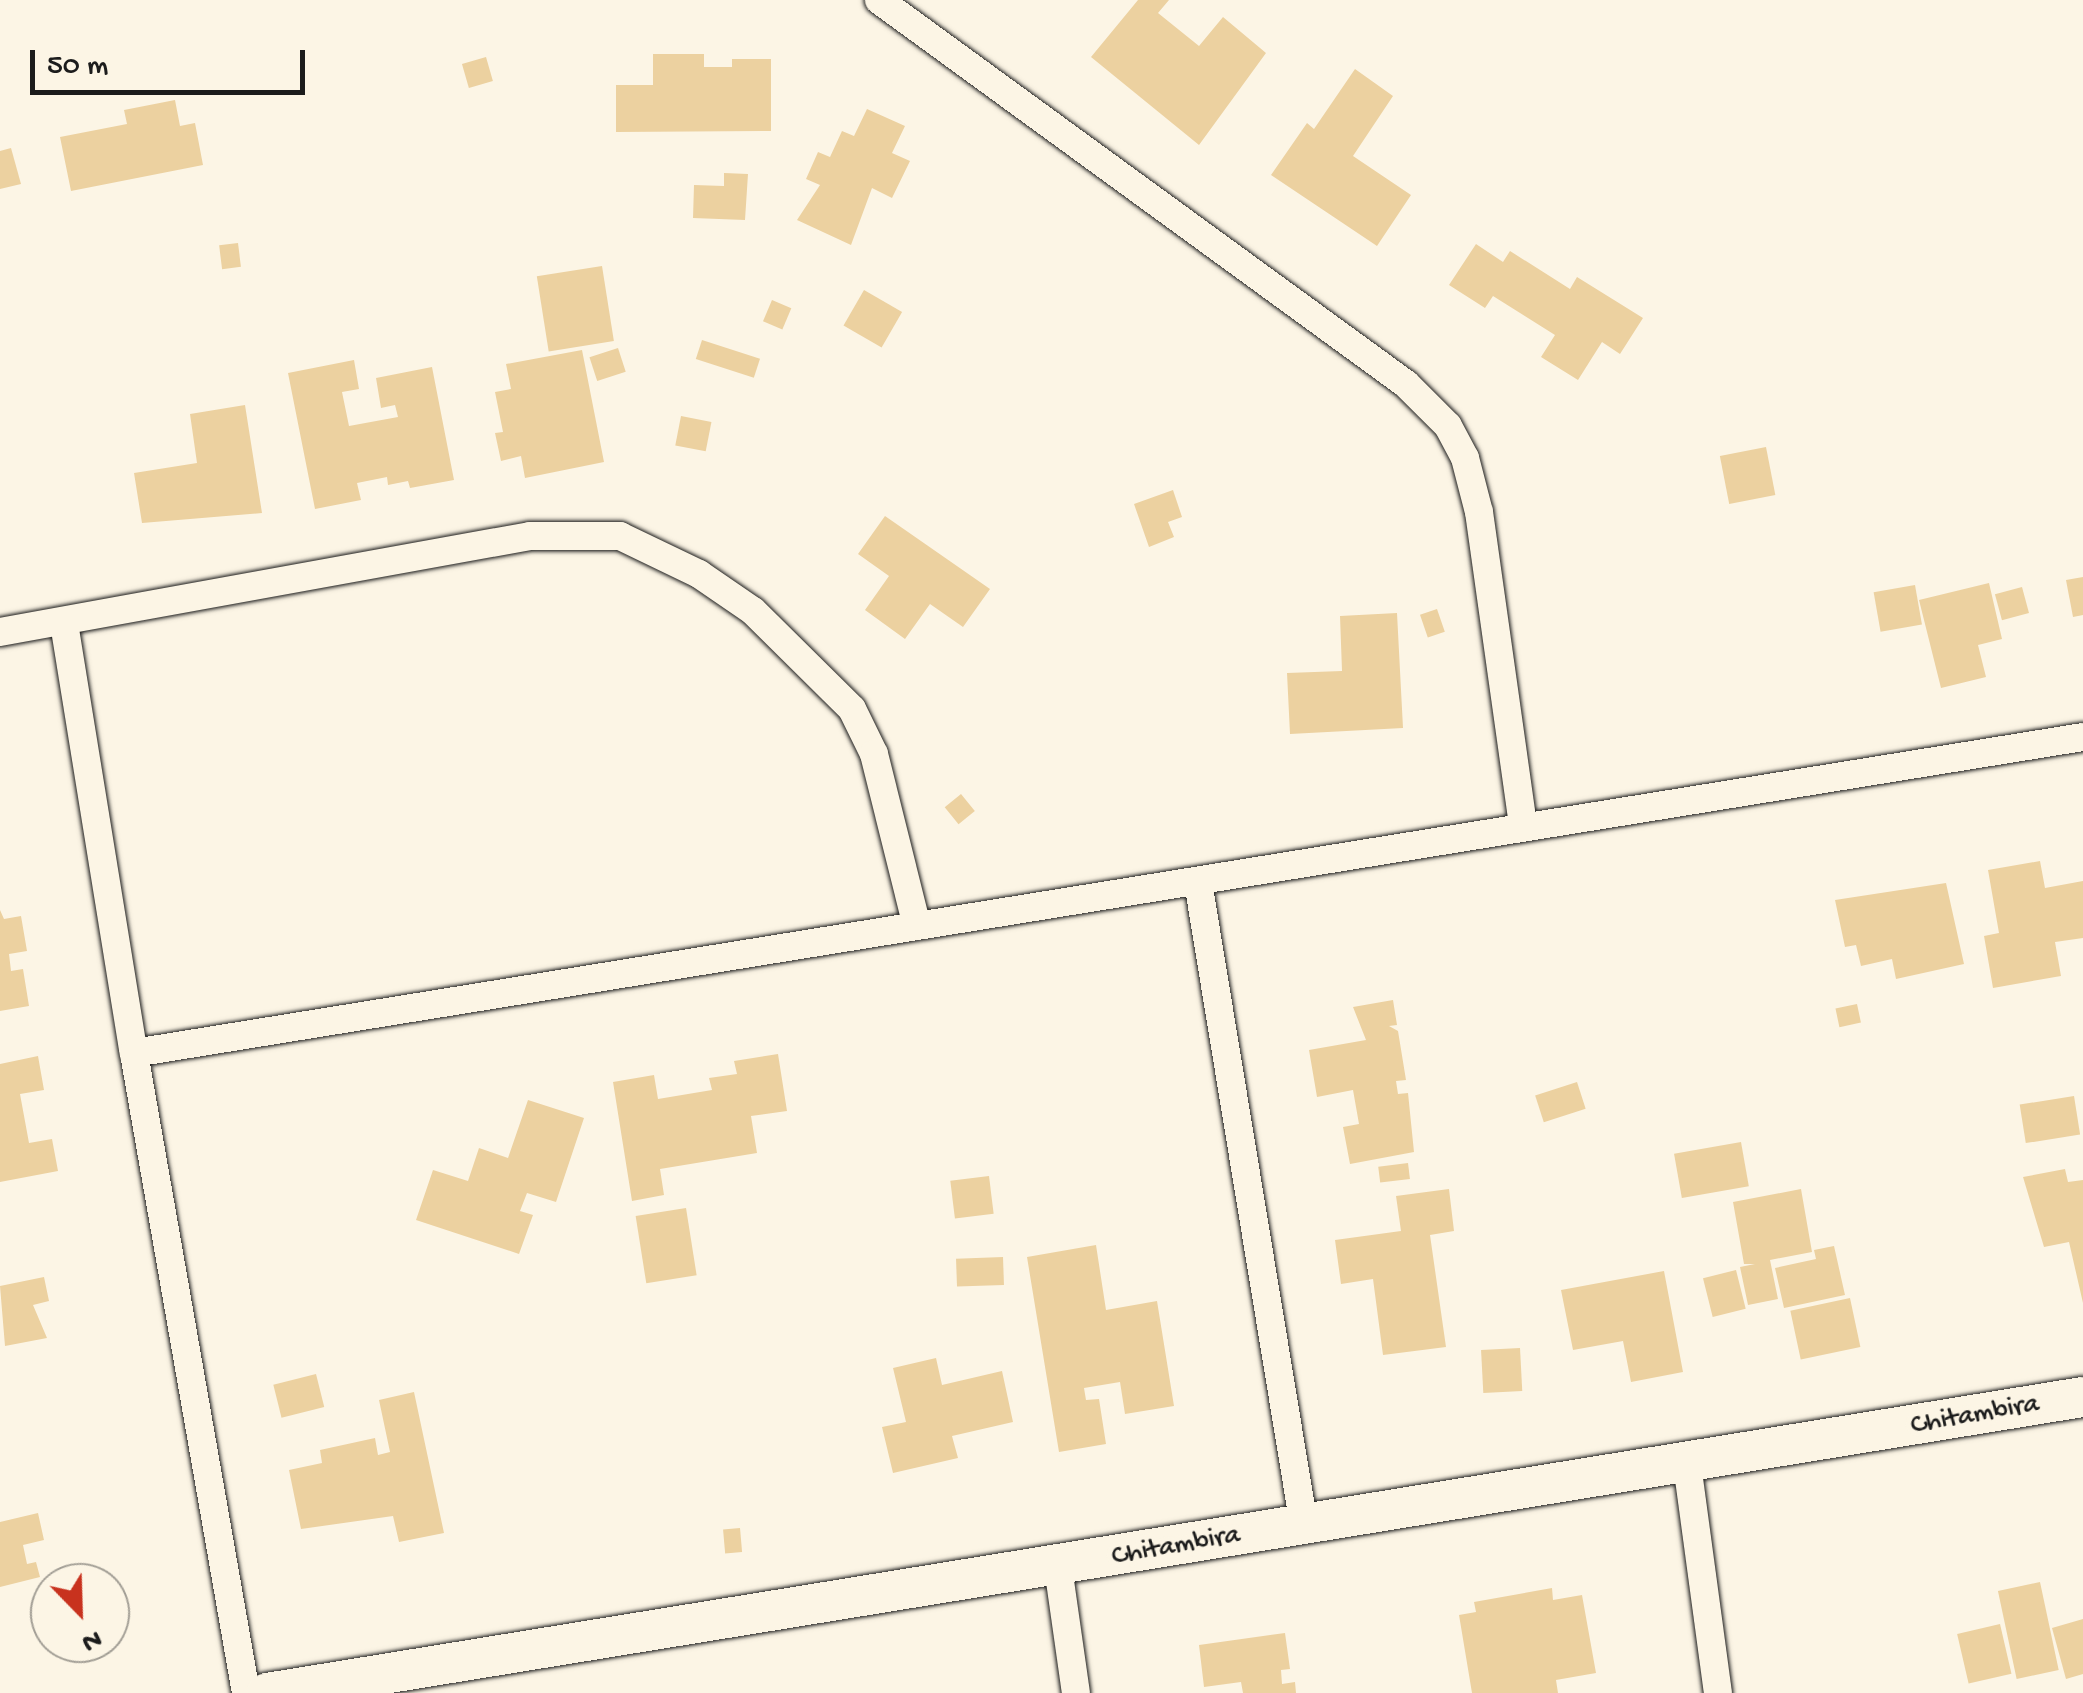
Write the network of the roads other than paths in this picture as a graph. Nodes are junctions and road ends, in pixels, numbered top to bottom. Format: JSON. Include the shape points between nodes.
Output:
{"nodes":[{"id":1,"x":879,"y":0,"type":"edge"},
{"id":2,"x":64,"y":624,"type":"junction"},
{"id":3,"x":0,"y":632,"type":"edge"},
{"id":4,"x":2083,"y":737,"type":"edge"},
{"id":5,"x":1523,"y":827,"type":"junction"},
{"id":6,"x":1198,"y":882,"type":"junction"},
{"id":7,"x":917,"y":926,"type":"junction"},
{"id":8,"x":134,"y":1053,"type":"junction"},
{"id":9,"x":2083,"y":1398,"type":"edge"},
{"id":10,"x":1687,"y":1464,"type":"junction"},
{"id":11,"x":1304,"y":1526,"type":"junction"},
{"id":12,"x":1058,"y":1567,"type":"junction"},
{"id":13,"x":246,"y":1693,"type":"edge"},
{"id":14,"x":267,"y":1693,"type":"edge"},
{"id":15,"x":1076,"y":1693,"type":"edge"},
{"id":16,"x":1718,"y":1693,"type":"edge"}],
"edges":[{"from":1,"to":5,"type":"street","via":[[1406,384],[1448,426],[1465,458],[1479,512]]},
{"from":2,"to":3,"type":"street"},
{"from":2,"to":7,"type":"street","via":[[530,536],[620,536],[699,574],[753,610],[852,709],[874,754]]},
{"from":2,"to":8,"type":"street"},
{"from":4,"to":5,"type":"street"},
{"from":5,"to":6,"type":"street"},
{"from":6,"to":7,"type":"street"},
{"from":6,"to":11,"type":"street"},
{"from":7,"to":8,"type":"street"},
{"from":8,"to":13,"type":"street"},
{"from":9,"to":10,"type":"street","name":"Chitambira"},
{"from":10,"to":11,"type":"street","name":"Chitambira"},
{"from":10,"to":16,"type":"street"},
{"from":11,"to":12,"type":"street","name":"Chitambira"},
{"from":12,"to":14,"type":"street","name":"Chitambira"},
{"from":12,"to":15,"type":"street"}]}
